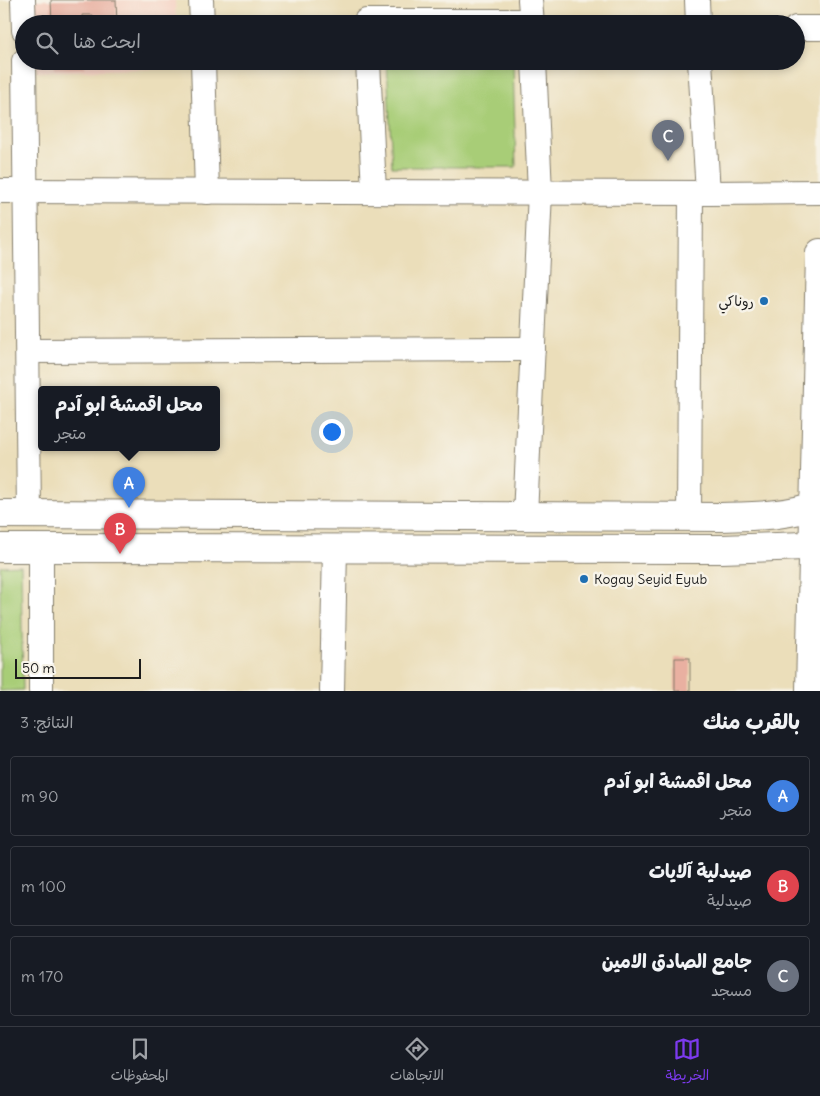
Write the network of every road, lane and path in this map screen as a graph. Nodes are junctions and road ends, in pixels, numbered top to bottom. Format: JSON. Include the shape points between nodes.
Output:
{"nodes":[{"id":1,"x":23,"y":0,"type":"edge"},
{"id":2,"x":201,"y":0,"type":"edge"},
{"id":3,"x":697,"y":0,"type":"edge"},
{"id":4,"x":24,"y":15,"type":"edge"},
{"id":5,"x":202,"y":15,"type":"edge"},
{"id":6,"x":366,"y":15,"type":"edge"},
{"id":7,"x":531,"y":15,"type":"edge"},
{"id":8,"x":698,"y":15,"type":"edge"},
{"id":9,"x":805,"y":28,"type":"edge"},
{"id":10,"x":820,"y":28,"type":"edge"},
{"id":11,"x":24,"y":70,"type":"edge"},
{"id":12,"x":203,"y":70,"type":"edge"},
{"id":13,"x":368,"y":70,"type":"edge"},
{"id":14,"x":534,"y":70,"type":"edge"},
{"id":15,"x":700,"y":70,"type":"edge"},
{"id":16,"x":0,"y":191,"type":"edge"},
{"id":17,"x":26,"y":192,"type":"junction"},
{"id":18,"x":207,"y":192,"type":"junction"},
{"id":19,"x":374,"y":192,"type":"junction"},
{"id":20,"x":540,"y":192,"type":"junction"},
{"id":21,"x":820,"y":192,"type":"edge"},
{"id":22,"x":699,"y":193,"type":"junction"},
{"id":23,"x":820,"y":253,"type":"edge"},
{"id":24,"x":533,"y":348,"type":"junction"},
{"id":25,"x":29,"y":351,"type":"junction"},
{"id":26,"x":817,"y":505,"type":"edge"},
{"id":27,"x":0,"y":514,"type":"edge"},
{"id":28,"x":29,"y":514,"type":"junction"},
{"id":29,"x":525,"y":516,"type":"junction"},
{"id":30,"x":689,"y":516,"type":"junction"},
{"id":31,"x":721,"y":517,"type":"junction"},
{"id":32,"x":816,"y":543,"type":"edge"},
{"id":33,"x":0,"y":548,"type":"edge"},
{"id":34,"x":42,"y":548,"type":"junction"},
{"id":35,"x":335,"y":548,"type":"junction"},
{"id":36,"x":722,"y":549,"type":"junction"},
{"id":37,"x":41,"y":691,"type":"edge"},
{"id":38,"x":332,"y":691,"type":"edge"},
{"id":39,"x":810,"y":691,"type":"edge"}],
"edges":[{"from":1,"to":4,"type":"street"},
{"from":2,"to":5,"type":"street"},
{"from":3,"to":8,"type":"street"},
{"from":6,"to":7,"type":"street"},
{"from":9,"to":10,"type":"street"},
{"from":11,"to":17,"type":"street"},
{"from":12,"to":18,"type":"street"},
{"from":13,"to":19,"type":"street"},
{"from":14,"to":20,"type":"street"},
{"from":15,"to":22,"type":"street"},
{"from":16,"to":17,"type":"street"},
{"from":17,"to":18,"type":"street"},
{"from":17,"to":25,"type":"street"},
{"from":18,"to":19,"type":"street"},
{"from":19,"to":20,"type":"street"},
{"from":20,"to":22,"type":"street"},
{"from":20,"to":24,"type":"street"},
{"from":21,"to":22,"type":"street"},
{"from":22,"to":30,"type":"street"},
{"from":23,"to":26,"type":"main road"},
{"from":24,"to":25,"type":"street"},
{"from":24,"to":29,"type":"street"},
{"from":25,"to":28,"type":"street"},
{"from":26,"to":31,"type":"main road","via":[[772,515]]},
{"from":26,"to":32,"type":"main road"},
{"from":27,"to":28,"type":"main road"},
{"from":28,"to":29,"type":"main road"},
{"from":29,"to":30,"type":"main road"},
{"from":30,"to":31,"type":"main road"},
{"from":31,"to":36,"type":"main road"},
{"from":32,"to":36,"type":"main road"},
{"from":32,"to":39,"type":"main road"},
{"from":33,"to":34,"type":"main road"},
{"from":34,"to":35,"type":"main road"},
{"from":34,"to":37,"type":"street"},
{"from":35,"to":36,"type":"main road"},
{"from":35,"to":38,"type":"street"}]}
